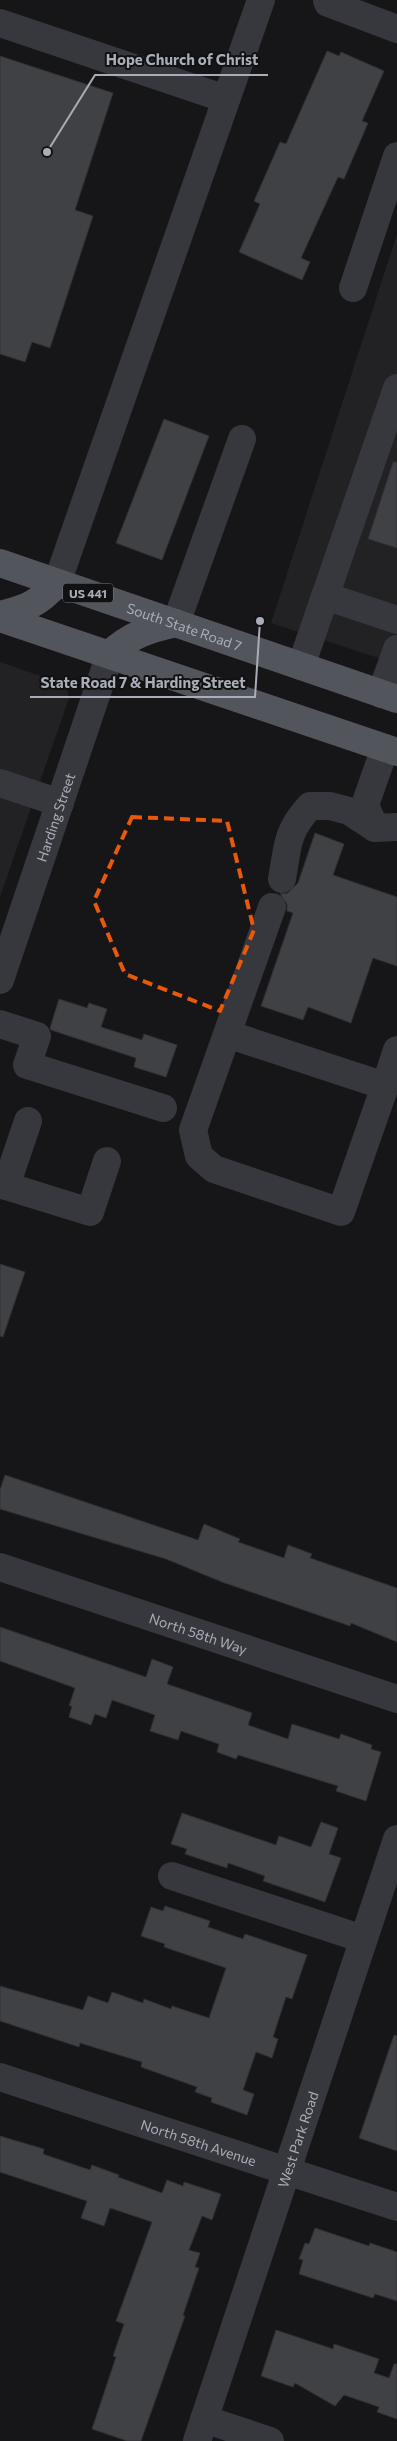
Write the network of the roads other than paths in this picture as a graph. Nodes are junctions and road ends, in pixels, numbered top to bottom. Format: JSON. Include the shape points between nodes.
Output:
{"nodes":[{"id":1,"x":261,"y":0,"type":"edge"},
{"id":2,"x":327,"y":0,"type":"edge"},
{"id":3,"x":0,"y":23,"type":"edge"},
{"id":4,"x":397,"y":29,"type":"edge"},
{"id":5,"x":226,"y":99,"type":"junction"},
{"id":6,"x":397,"y":156,"type":"edge"},
{"id":7,"x":353,"y":288,"type":"dead end"},
{"id":8,"x":396,"y":390,"type":"edge"},
{"id":9,"x":242,"y":439,"type":"dead end"},
{"id":10,"x":0,"y":563,"type":"edge"},
{"id":11,"x":57,"y":583,"type":"junction"},
{"id":12,"x":325,"y":596,"type":"junction"},
{"id":13,"x":0,"y":617,"type":"edge"},
{"id":14,"x":397,"y":620,"type":"edge"},
{"id":15,"x":176,"y":623,"type":"junction"},
{"id":16,"x":397,"y":648,"type":"edge"},
{"id":17,"x":110,"y":654,"type":"junction"},
{"id":18,"x":301,"y":666,"type":"junction"},
{"id":19,"x":389,"y":696,"type":"edge"},
{"id":20,"x":391,"y":750,"type":"edge"},
{"id":21,"x":0,"y":783,"type":"edge"},
{"id":22,"x":60,"y":803,"type":"junction"},
{"id":23,"x":390,"y":823,"type":"edge"},
{"id":24,"x":282,"y":879,"type":"dead end"},
{"id":25,"x":272,"y":908,"type":"dead end"},
{"id":26,"x":2,"y":969,"type":"edge"},
{"id":27,"x":0,"y":1024,"type":"edge"},
{"id":28,"x":227,"y":1034,"type":"junction"},
{"id":29,"x":397,"y":1050,"type":"edge"},
{"id":30,"x":386,"y":1086,"type":"junction"},
{"id":31,"x":163,"y":1108,"type":"dead end"},
{"id":32,"x":28,"y":1121,"type":"dead end"},
{"id":33,"x":107,"y":1161,"type":"dead end"},
{"id":34,"x":3,"y":1185,"type":"edge"},
{"id":35,"x":0,"y":1567,"type":"edge"},
{"id":36,"x":397,"y":1699,"type":"edge"},
{"id":37,"x":397,"y":1842,"type":"edge"},
{"id":38,"x":172,"y":1876,"type":"dead end"},
{"id":39,"x":389,"y":1888,"type":"edge"},
{"id":40,"x":363,"y":1939,"type":"junction"},
{"id":41,"x":0,"y":2077,"type":"edge"},
{"id":42,"x":286,"y":2172,"type":"junction"},
{"id":43,"x":397,"y":2207,"type":"edge"},
{"id":44,"x":200,"y":2430,"type":"edge"},
{"id":45,"x":270,"y":2441,"type":"edge"}],
"edges":[{"from":1,"to":5,"type":"street"},
{"from":2,"to":4,"type":"street"},
{"from":3,"to":5,"type":"street"},
{"from":5,"to":11,"type":"street"},
{"from":6,"to":7,"type":"street"},
{"from":8,"to":12,"type":"street"},
{"from":9,"to":15,"type":"street"},
{"from":10,"to":11,"type":"main road","name":"South State Road 7","number":"US 441"},
{"from":11,"to":13,"type":"main road","via":[[44,598],[29,608]]},
{"from":11,"to":15,"type":"main road","name":"South State Road 7","number":"US 441"},
{"from":12,"to":14,"type":"street"},
{"from":12,"to":18,"type":"street"},
{"from":13,"to":17,"type":"main road"},
{"from":15,"to":17,"type":"main road","via":[[136,633]]},
{"from":15,"to":18,"type":"main road","name":"South State Road 7","number":"US 441"},
{"from":16,"to":19,"type":"street"},
{"from":17,"to":20,"type":"main road"},
{"from":17,"to":22,"type":"street","name":"Harding Street"},
{"from":18,"to":19,"type":"main road","name":"South State Road 7","number":"US 441"},
{"from":20,"to":23,"type":"street","via":[[365,805]]},
{"from":21,"to":22,"type":"street"},
{"from":22,"to":26,"type":"street","name":"Harding Street"},
{"from":23,"to":24,"type":"street","via":[[330,806],[310,806],[296,822],[289,840]]},
{"from":25,"to":28,"type":"street"},
{"from":27,"to":31,"type":"street","via":[[37,1036],[28,1065]]},
{"from":28,"to":30,"type":"street"},
{"from":28,"to":30,"type":"street","via":[[193,1130],[199,1156],[214,1169],[341,1212]]},
{"from":29,"to":30,"type":"street"},
{"from":32,"to":34,"type":"street"},
{"from":33,"to":34,"type":"street","via":[[90,1212]]},
{"from":35,"to":36,"type":"street","name":"North 58th Way"},
{"from":37,"to":39,"type":"street","name":"West Park Road"},
{"from":38,"to":40,"type":"street"},
{"from":39,"to":40,"type":"street","name":"West Park Road"},
{"from":40,"to":42,"type":"street","name":"West Park Road"},
{"from":41,"to":42,"type":"street","name":"North 58th Avenue"},
{"from":42,"to":43,"type":"street","name":"North 58th Avenue"},
{"from":42,"to":44,"type":"street","name":"West Park Road"},
{"from":44,"to":45,"type":"street"}]}
